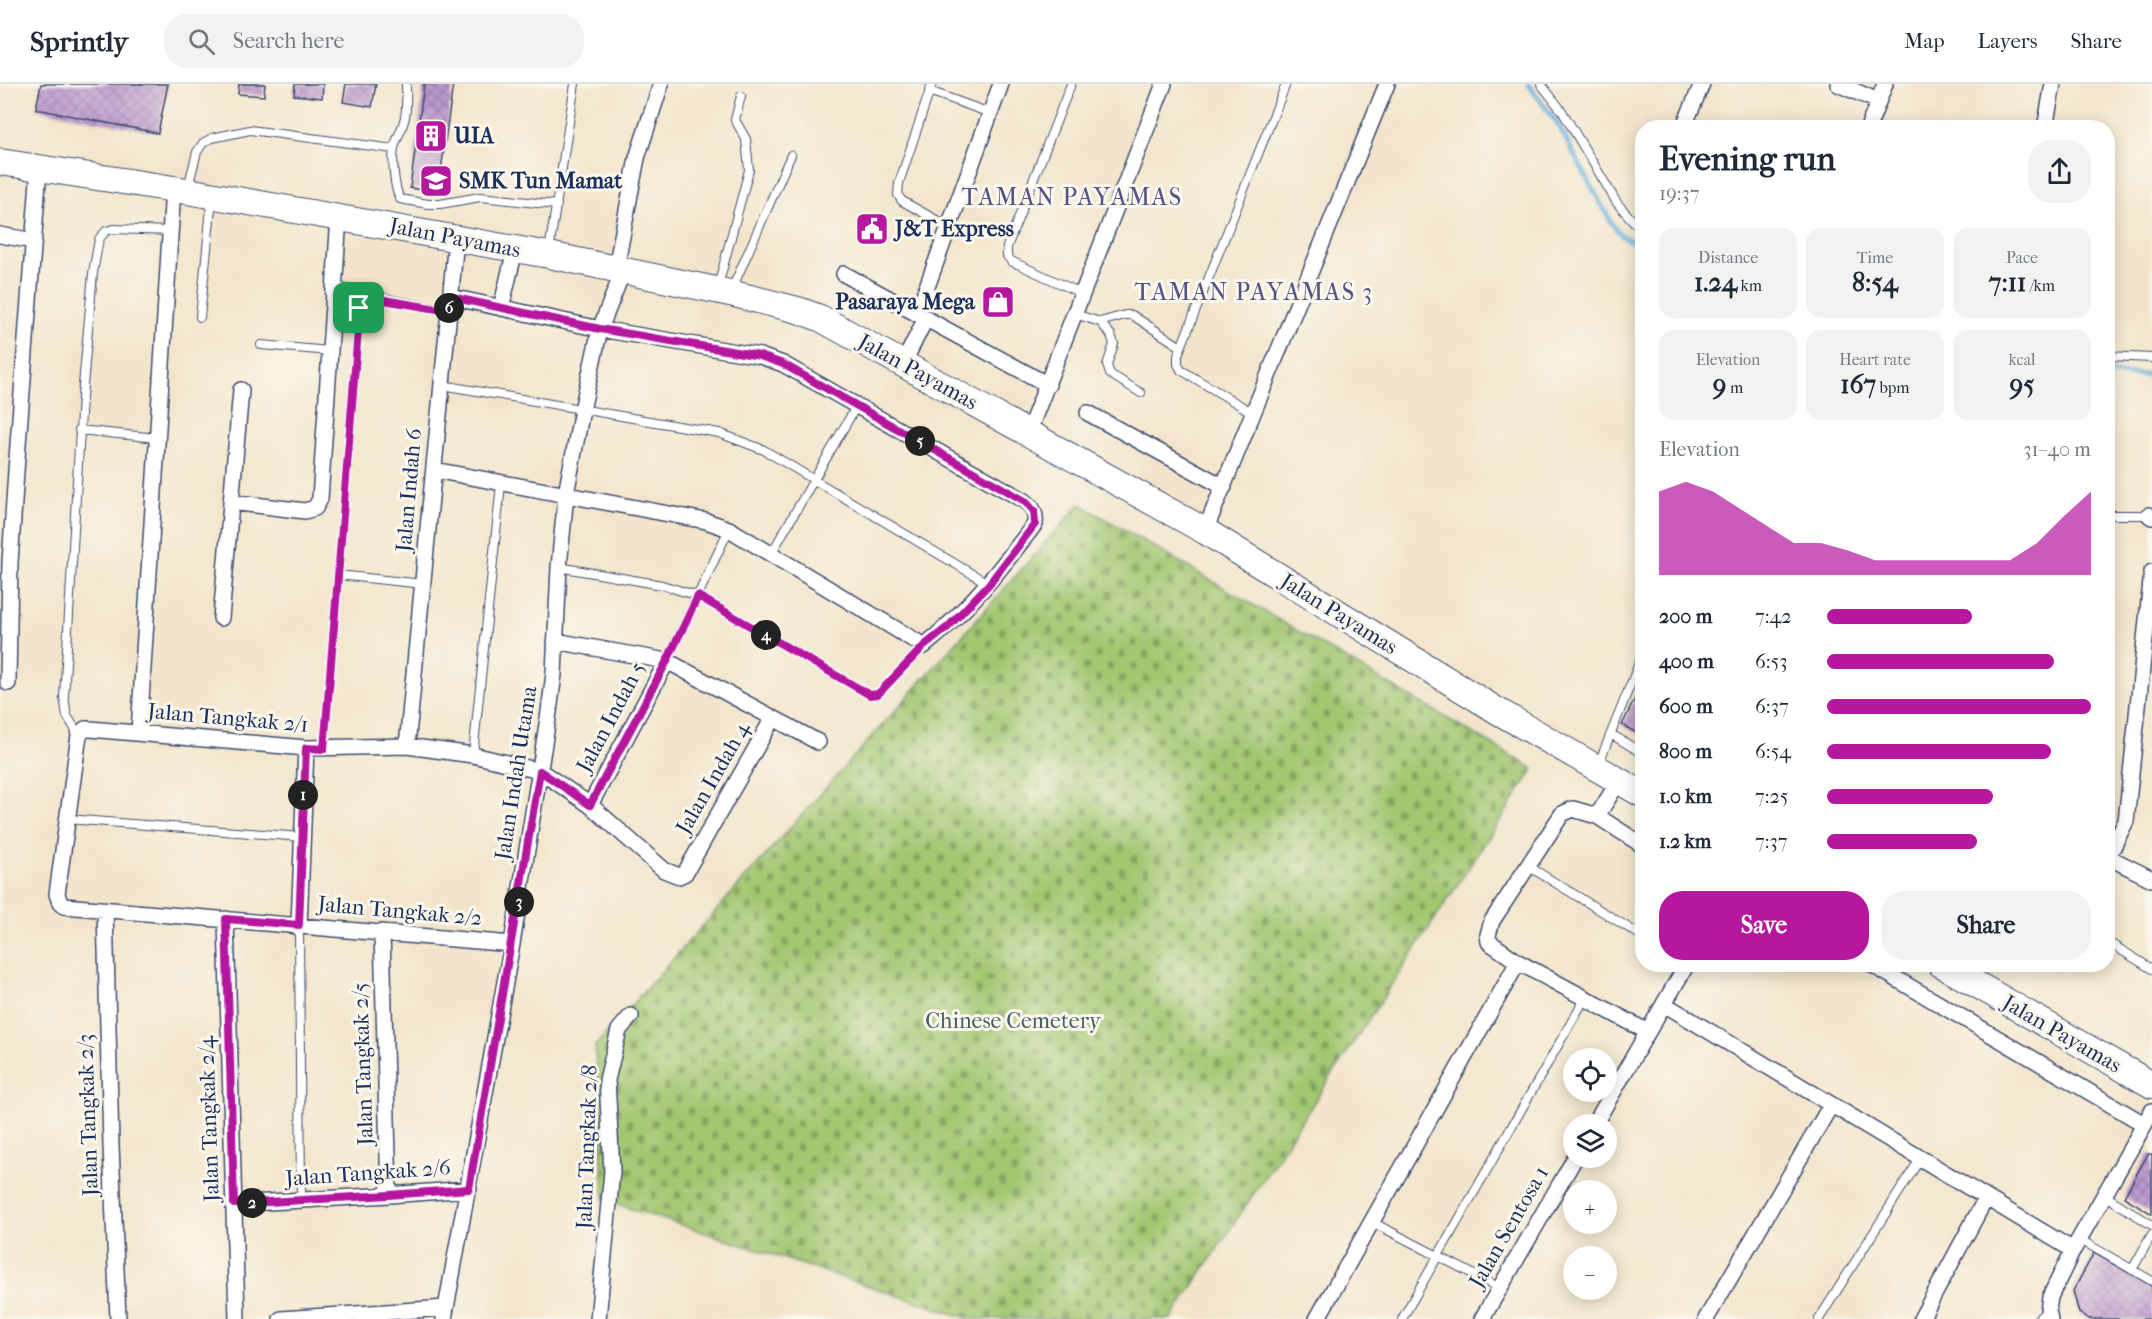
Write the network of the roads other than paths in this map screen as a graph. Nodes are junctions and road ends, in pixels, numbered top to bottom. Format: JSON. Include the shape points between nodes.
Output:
{"nodes":[{"id":1,"x":406,"y":84,"type":"edge"},
{"id":2,"x":576,"y":84,"type":"edge"},
{"id":3,"x":661,"y":84,"type":"edge"},
{"id":4,"x":1001,"y":84,"type":"edge"},
{"id":5,"x":1071,"y":84,"type":"edge"},
{"id":6,"x":1164,"y":84,"type":"edge"},
{"id":7,"x":1286,"y":84,"type":"edge"},
{"id":8,"x":1387,"y":84,"type":"edge"},
{"id":9,"x":1541,"y":84,"type":"edge"},
{"id":10,"x":1702,"y":84,"type":"edge"},
{"id":11,"x":1838,"y":84,"type":"edge"},
{"id":12,"x":1885,"y":84,"type":"edge"},
{"id":13,"x":2053,"y":84,"type":"edge"},
{"id":14,"x":930,"y":87,"type":"edge"},
{"id":15,"x":741,"y":96,"type":"dead end"},
{"id":16,"x":1878,"y":101,"type":"junction"},
{"id":17,"x":990,"y":112,"type":"junction"},
{"id":18,"x":1686,"y":120,"type":"edge"},
{"id":19,"x":1871,"y":120,"type":"edge"},
{"id":20,"x":2046,"y":120,"type":"edge"},
{"id":21,"x":394,"y":149,"type":"junction"},
{"id":22,"x":791,"y":155,"type":"dead end"},
{"id":23,"x":0,"y":162,"type":"edge"},
{"id":24,"x":39,"y":168,"type":"junction"},
{"id":25,"x":180,"y":190,"type":"junction"},
{"id":26,"x":212,"y":195,"type":"junction"},
{"id":27,"x":557,"y":205,"type":"junction"},
{"id":28,"x":339,"y":217,"type":"junction"},
{"id":29,"x":1635,"y":223,"type":"edge"},
{"id":30,"x":949,"y":227,"type":"junction"},
{"id":31,"x":170,"y":231,"type":"junction"},
{"id":32,"x":0,"y":235,"type":"edge"},
{"id":33,"x":456,"y":239,"type":"junction"},
{"id":34,"x":34,"y":241,"type":"junction"},
{"id":35,"x":515,"y":250,"type":"junction"},
{"id":36,"x":549,"y":255,"type":"junction"},
{"id":37,"x":620,"y":269,"type":"junction"},
{"id":38,"x":844,"y":274,"type":"dead end"},
{"id":39,"x":334,"y":285,"type":"junction"},
{"id":40,"x":723,"y":292,"type":"junction"},
{"id":41,"x":361,"y":294,"type":"junction"},
{"id":42,"x":1083,"y":294,"type":"junction"},
{"id":43,"x":450,"y":304,"type":"junction"},
{"id":44,"x":501,"y":308,"type":"junction"},
{"id":45,"x":1075,"y":314,"type":"junction"},
{"id":46,"x":921,"y":316,"type":"junction"},
{"id":47,"x":200,"y":317,"type":"dead end"},
{"id":48,"x":1100,"y":322,"type":"junction"},
{"id":49,"x":600,"y":329,"type":"junction"},
{"id":50,"x":261,"y":345,"type":"dead end"},
{"id":51,"x":1181,"y":347,"type":"junction"},
{"id":52,"x":330,"y":351,"type":"junction"},
{"id":53,"x":2115,"y":356,"type":"edge"},
{"id":54,"x":2152,"y":358,"type":"edge"},
{"id":55,"x":903,"y":364,"type":"junction"},
{"id":56,"x":442,"y":385,"type":"junction"},
{"id":57,"x":1048,"y":386,"type":"junction"},
{"id":58,"x":241,"y":390,"type":"dead end"},
{"id":59,"x":1141,"y":393,"type":"dead end"},
{"id":60,"x":857,"y":405,"type":"junction"},
{"id":61,"x":582,"y":410,"type":"junction"},
{"id":62,"x":1089,"y":413,"type":"dead end"},
{"id":63,"x":1253,"y":413,"type":"junction"},
{"id":64,"x":79,"y":430,"type":"junction"},
{"id":65,"x":1028,"y":433,"type":"junction"},
{"id":66,"x":157,"y":438,"type":"junction"},
{"id":67,"x":434,"y":470,"type":"junction"},
{"id":68,"x":814,"y":480,"type":"junction"},
{"id":69,"x":501,"y":484,"type":"junction"},
{"id":70,"x":1224,"y":487,"type":"junction"},
{"id":71,"x":566,"y":494,"type":"junction"},
{"id":72,"x":231,"y":502,"type":"junction"},
{"id":73,"x":2115,"y":515,"type":"edge"},
{"id":74,"x":2150,"y":516,"type":"edge"},
{"id":75,"x":729,"y":529,"type":"junction"},
{"id":76,"x":1205,"y":531,"type":"junction"},
{"id":77,"x":771,"y":554,"type":"junction"},
{"id":78,"x":559,"y":567,"type":"junction"},
{"id":79,"x":2152,"y":572,"type":"edge"},
{"id":80,"x":338,"y":575,"type":"junction"},
{"id":81,"x":423,"y":584,"type":"junction"},
{"id":82,"x":989,"y":584,"type":"junction"},
{"id":83,"x":698,"y":596,"type":"junction"},
{"id":84,"x":221,"y":618,"type":"dead end"},
{"id":85,"x":555,"y":641,"type":"junction"},
{"id":86,"x":924,"y":646,"type":"junction"},
{"id":87,"x":667,"y":661,"type":"junction"},
{"id":88,"x":1635,"y":674,"type":"edge"},
{"id":89,"x":8,"y":683,"type":"dead end"},
{"id":90,"x":773,"y":718,"type":"junction"},
{"id":91,"x":84,"y":732,"type":"junction"},
{"id":92,"x":139,"y":732,"type":"junction"},
{"id":93,"x":1611,"y":734,"type":"junction"},
{"id":94,"x":818,"y":742,"type":"dead end"},
{"id":95,"x":407,"y":746,"type":"junction"},
{"id":96,"x":306,"y":748,"type":"junction"},
{"id":97,"x":324,"y":749,"type":"junction"},
{"id":98,"x":1635,"y":749,"type":"edge"},
{"id":99,"x":472,"y":755,"type":"junction"},
{"id":100,"x":1597,"y":768,"type":"junction"},
{"id":101,"x":540,"y":771,"type":"junction"},
{"id":102,"x":1619,"y":781,"type":"junction"},
{"id":103,"x":1635,"y":790,"type":"edge"},
{"id":104,"x":590,"y":805,"type":"junction"},
{"id":105,"x":1597,"y":816,"type":"junction"},
{"id":106,"x":67,"y":819,"type":"junction"},
{"id":107,"x":302,"y":837,"type":"junction"},
{"id":108,"x":1635,"y":840,"type":"edge"},
{"id":109,"x":2115,"y":843,"type":"edge"},
{"id":110,"x":2115,"y":860,"type":"edge"},
{"id":111,"x":1528,"y":866,"type":"junction"},
{"id":112,"x":2152,"y":879,"type":"edge"},
{"id":113,"x":105,"y":910,"type":"junction"},
{"id":114,"x":226,"y":919,"type":"junction"},
{"id":115,"x":299,"y":925,"type":"junction"},
{"id":116,"x":382,"y":932,"type":"junction"},
{"id":117,"x":1635,"y":932,"type":"edge"},
{"id":118,"x":512,"y":944,"type":"junction"},
{"id":119,"x":2115,"y":946,"type":"edge"},
{"id":120,"x":1518,"y":962,"type":"junction"},
{"id":121,"x":2152,"y":969,"type":"edge"},
{"id":122,"x":1682,"y":972,"type":"edge"},
{"id":123,"x":1885,"y":972,"type":"edge"},
{"id":124,"x":1956,"y":972,"type":"edge"},
{"id":125,"x":1585,"y":998,"type":"junction"},
{"id":126,"x":1664,"y":1004,"type":"junction"},
{"id":127,"x":631,"y":1016,"type":"dead end"},
{"id":128,"x":1648,"y":1032,"type":"junction"},
{"id":129,"x":2152,"y":1085,"type":"edge"},
{"id":130,"x":1832,"y":1105,"type":"junction"},
{"id":131,"x":1600,"y":1114,"type":"edge"},
{"id":132,"x":2148,"y":1118,"type":"edge"},
{"id":133,"x":1920,"y":1158,"type":"junction"},
{"id":134,"x":1569,"y":1168,"type":"edge"},
{"id":135,"x":469,"y":1189,"type":"junction"},
{"id":136,"x":389,"y":1195,"type":"junction"},
{"id":137,"x":2104,"y":1195,"type":"junction"},
{"id":138,"x":1986,"y":1198,"type":"junction"},
{"id":139,"x":302,"y":1200,"type":"junction"},
{"id":140,"x":234,"y":1204,"type":"junction"},
{"id":141,"x":1372,"y":1222,"type":"junction"},
{"id":142,"x":2152,"y":1224,"type":"edge"},
{"id":143,"x":2152,"y":1234,"type":"edge"},
{"id":144,"x":2076,"y":1245,"type":"junction"},
{"id":145,"x":1438,"y":1256,"type":"junction"},
{"id":146,"x":2132,"y":1270,"type":"junction"},
{"id":147,"x":2152,"y":1281,"type":"edge"},
{"id":148,"x":1500,"y":1288,"type":"junction"},
{"id":149,"x":445,"y":1314,"type":"edge"},
{"id":150,"x":2045,"y":1316,"type":"edge"},
{"id":151,"x":118,"y":1319,"type":"edge"},
{"id":152,"x":237,"y":1319,"type":"edge"},
{"id":153,"x":281,"y":1319,"type":"edge"},
{"id":154,"x":598,"y":1319,"type":"edge"},
{"id":155,"x":1317,"y":1319,"type":"edge"},
{"id":156,"x":1402,"y":1319,"type":"edge"},
{"id":157,"x":1482,"y":1319,"type":"edge"},
{"id":158,"x":1706,"y":1319,"type":"edge"},
{"id":159,"x":1819,"y":1319,"type":"edge"},
{"id":160,"x":1921,"y":1319,"type":"edge"}],
"edges":[{"from":1,"to":21,"type":"lane","via":[[404,125]]},
{"from":2,"to":27,"type":"lane"},
{"from":3,"to":37,"type":"street","name":"Jalan Indah Utama","via":[[637,158]]},
{"from":4,"to":17,"type":"street"},
{"from":5,"to":42,"type":"lane","via":[[1007,247],[1007,256]]},
{"from":6,"to":42,"type":"street"},
{"from":7,"to":51,"type":"lane"},
{"from":8,"to":63,"type":"street"},
{"from":9,"to":29,"type":"lane","via":[[1562,111],[1617,203]]},
{"from":10,"to":18,"type":"street"},
{"from":11,"to":16,"type":"street"},
{"from":12,"to":16,"type":"street"},
{"from":13,"to":20,"type":"street"},
{"from":14,"to":17,"type":"lane"},
{"from":14,"to":30,"type":"lane","via":[[898,195]]},
{"from":15,"to":40,"type":"lane","via":[[735,120],[745,136],[749,170]]},
{"from":16,"to":19,"type":"street"},
{"from":17,"to":30,"type":"street"},
{"from":21,"to":25,"type":"lane","via":[[250,130],[203,143]]},
{"from":21,"to":27,"type":"lane","via":[[396,193],[400,199],[440,204],[480,196]]},
{"from":22,"to":40,"type":"lane"},
{"from":23,"to":24,"type":"highway","name":"Jalan Payamas"},
{"from":24,"to":25,"type":"highway","name":"Jalan Payamas"},
{"from":24,"to":34,"type":"street"},
{"from":25,"to":26,"type":"highway","name":"Jalan Payamas"},
{"from":25,"to":31,"type":"street"},
{"from":26,"to":28,"type":"highway","name":"Jalan Payamas"},
{"from":26,"to":47,"type":"lane"},
{"from":27,"to":36,"type":"lane"},
{"from":28,"to":33,"type":"highway","name":"Jalan Payamas"},
{"from":28,"to":39,"type":"street"},
{"from":30,"to":46,"type":"street"},
{"from":31,"to":64,"type":"lane","via":[[113,229],[99,239]]},
{"from":31,"to":66,"type":"street"},
{"from":32,"to":34,"type":"street"},
{"from":33,"to":35,"type":"highway","name":"Jalan Payamas"},
{"from":33,"to":43,"type":"street","name":"Jalan Indah 6"},
{"from":34,"to":89,"type":"street","via":[[11,551]]},
{"from":35,"to":36,"type":"highway","name":"Jalan Payamas"},
{"from":35,"to":44,"type":"street"},
{"from":36,"to":37,"type":"highway","name":"Jalan Payamas"},
{"from":37,"to":40,"type":"highway","name":"Jalan Payamas"},
{"from":37,"to":49,"type":"street","name":"Jalan Indah Utama"},
{"from":38,"to":46,"type":"street"},
{"from":39,"to":41,"type":"lane"},
{"from":39,"to":52,"type":"street"},
{"from":40,"to":55,"type":"highway","name":"Jalan Payamas","via":[[820,318]]},
{"from":41,"to":43,"type":"lane","via":[[384,300]]},
{"from":41,"to":80,"type":"lane"},
{"from":42,"to":45,"type":"street"},
{"from":43,"to":44,"type":"street"},
{"from":43,"to":56,"type":"street","name":"Jalan Indah 6"},
{"from":44,"to":49,"type":"street"},
{"from":45,"to":48,"type":"lane"},
{"from":45,"to":57,"type":"street"},
{"from":46,"to":55,"type":"street"},
{"from":46,"to":57,"type":"street"},
{"from":48,"to":51,"type":"lane","via":[[1132,315]]},
{"from":48,"to":59,"type":"lane","via":[[1113,339],[1107,365],[1110,374]]},
{"from":49,"to":60,"type":"street","via":[[760,356],[783,364]]},
{"from":49,"to":61,"type":"street","name":"Jalan Indah Utama"},
{"from":50,"to":52,"type":"lane"},
{"from":51,"to":63,"type":"lane","via":[[1177,360],[1181,370]]},
{"from":52,"to":72,"type":"street","via":[[320,499],[315,508],[305,511]]},
{"from":53,"to":54,"type":"lane"},
{"from":55,"to":65,"type":"highway","name":"Jalan Payamas"},
{"from":56,"to":61,"type":"lane"},
{"from":56,"to":67,"type":"street","name":"Jalan Indah 6"},
{"from":57,"to":65,"type":"street"},
{"from":58,"to":72,"type":"street"},
{"from":60,"to":68,"type":"lane"},
{"from":60,"to":82,"type":"street","via":[[1030,505],[1035,524]]},
{"from":61,"to":68,"type":"lane","via":[[719,433],[764,450]]},
{"from":61,"to":71,"type":"street","name":"Jalan Indah Utama"},
{"from":62,"to":70,"type":"street"},
{"from":63,"to":70,"type":"street"},
{"from":64,"to":66,"type":"lane"},
{"from":64,"to":91,"type":"lane","via":[[64,697],[67,716]]},
{"from":65,"to":76,"type":"highway","name":"Jalan Payamas"},
{"from":66,"to":92,"type":"street"},
{"from":67,"to":69,"type":"street"},
{"from":67,"to":81,"type":"street","name":"Jalan Indah 6"},
{"from":68,"to":77,"type":"lane"},
{"from":68,"to":82,"type":"lane"},
{"from":69,"to":71,"type":"street"},
{"from":69,"to":99,"type":"lane"},
{"from":70,"to":76,"type":"street"},
{"from":71,"to":75,"type":"street","via":[[691,516]]},
{"from":71,"to":78,"type":"street","name":"Jalan Indah Utama"},
{"from":72,"to":84,"type":"street"},
{"from":73,"to":74,"type":"lane"},
{"from":75,"to":77,"type":"street"},
{"from":75,"to":83,"type":"lane"},
{"from":76,"to":100,"type":"highway","name":"Jalan Payamas"},
{"from":77,"to":86,"type":"street"},
{"from":78,"to":83,"type":"lane","via":[[662,585]]},
{"from":78,"to":85,"type":"street","name":"Jalan Indah Utama"},
{"from":79,"to":109,"type":"street","via":[[2126,821]]},
{"from":80,"to":81,"type":"lane"},
{"from":80,"to":97,"type":"lane"},
{"from":81,"to":95,"type":"street","name":"Jalan Indah 6"},
{"from":82,"to":86,"type":"street"},
{"from":83,"to":86,"type":"lane","via":[[870,695],[878,694]]},
{"from":83,"to":87,"type":"lane"},
{"from":85,"to":87,"type":"street"},
{"from":85,"to":101,"type":"street","name":"Jalan Indah Utama"},
{"from":87,"to":90,"type":"street"},
{"from":87,"to":104,"type":"street","name":"Jalan Indah 5"},
{"from":88,"to":93,"type":"lane"},
{"from":90,"to":94,"type":"street"},
{"from":90,"to":104,"type":"street","name":"Jalan Indah 4","via":[[682,875],[664,870]]},
{"from":91,"to":92,"type":"street","name":"Jalan Tangkak 2/1"},
{"from":91,"to":106,"type":"street"},
{"from":92,"to":96,"type":"street","name":"Jalan Tangkak 2/1"},
{"from":93,"to":98,"type":"lane"},
{"from":93,"to":100,"type":"lane"},
{"from":95,"to":97,"type":"street","name":"Jalan Tangkak 2/1"},
{"from":95,"to":99,"type":"street","name":"Jalan Tangkak 2/1"},
{"from":96,"to":97,"type":"street","name":"Jalan Tangkak 2/1"},
{"from":96,"to":107,"type":"street"},
{"from":99,"to":101,"type":"street","name":"Jalan Tangkak 2/1"},
{"from":100,"to":102,"type":"highway","name":"Jalan Payamas"},
{"from":101,"to":104,"type":"street","name":"Jalan Indah 5"},
{"from":101,"to":118,"type":"street","name":"Jalan Indah Utama"},
{"from":102,"to":103,"type":"highway","name":"Jalan Payamas"},
{"from":102,"to":105,"type":"street"},
{"from":105,"to":108,"type":"street"},
{"from":105,"to":111,"type":"street","via":[[1573,809],[1562,814]]},
{"from":106,"to":107,"type":"lane"},
{"from":106,"to":113,"type":"street","name":"Jalan Tangkak 2/2","via":[[57,894],[60,903]]},
{"from":107,"to":115,"type":"street"},
{"from":110,"to":112,"type":"street"},
{"from":111,"to":117,"type":"lane"},
{"from":111,"to":120,"type":"street","via":[[1492,921],[1488,935],[1489,942]]},
{"from":113,"to":114,"type":"street","name":"Jalan Tangkak 2/2"},
{"from":113,"to":151,"type":"street","name":"Jalan Tangkak 2/3"},
{"from":114,"to":115,"type":"street","name":"Jalan Tangkak 2/2"},
{"from":114,"to":140,"type":"street","name":"Jalan Tangkak 2/4"},
{"from":115,"to":116,"type":"street","name":"Jalan Tangkak 2/2"},
{"from":115,"to":139,"type":"lane"},
{"from":116,"to":118,"type":"street","name":"Jalan Tangkak 2/2"},
{"from":116,"to":136,"type":"street","name":"Jalan Tangkak 2/5"},
{"from":118,"to":135,"type":"street","name":"Jalan Indah Utama"},
{"from":119,"to":121,"type":"lane"},
{"from":120,"to":125,"type":"street"},
{"from":120,"to":141,"type":"street"},
{"from":122,"to":126,"type":"street"},
{"from":123,"to":132,"type":"street"},
{"from":124,"to":129,"type":"highway","name":"Jalan Payamas"},
{"from":125,"to":128,"type":"street"},
{"from":125,"to":145,"type":"lane"},
{"from":126,"to":128,"type":"street"},
{"from":126,"to":130,"type":"street"},
{"from":127,"to":154,"type":"street","name":"Jalan Tangkak 2/8","via":[[620,1030],[607,1080],[612,1171]]},
{"from":128,"to":131,"type":"street"},
{"from":130,"to":133,"type":"street"},
{"from":130,"to":158,"type":"street"},
{"from":132,"to":137,"type":"street"},
{"from":133,"to":138,"type":"street"},
{"from":133,"to":159,"type":"lane"},
{"from":134,"to":148,"type":"street","name":"Jalan Sentosa 1"},
{"from":135,"to":136,"type":"street","name":"Jalan Tangkak 2/6"},
{"from":135,"to":149,"type":"street","name":"Jalan Indah Utama"},
{"from":136,"to":139,"type":"street","name":"Jalan Tangkak 2/6"},
{"from":137,"to":142,"type":"lane"},
{"from":137,"to":144,"type":"street"},
{"from":138,"to":144,"type":"street"},
{"from":138,"to":160,"type":"street"},
{"from":139,"to":140,"type":"street","name":"Jalan Tangkak 2/6"},
{"from":140,"to":152,"type":"street","name":"Jalan Tangkak 2/4"},
{"from":141,"to":145,"type":"lane"},
{"from":141,"to":155,"type":"street"},
{"from":143,"to":146,"type":"lane"},
{"from":144,"to":146,"type":"lane"},
{"from":144,"to":150,"type":"street","via":[[2050,1297]]},
{"from":145,"to":148,"type":"lane"},
{"from":145,"to":156,"type":"lane"},
{"from":146,"to":147,"type":"lane"},
{"from":148,"to":157,"type":"street","name":"Jalan Sentosa 1"},
{"from":149,"to":153,"type":"street"}]}
